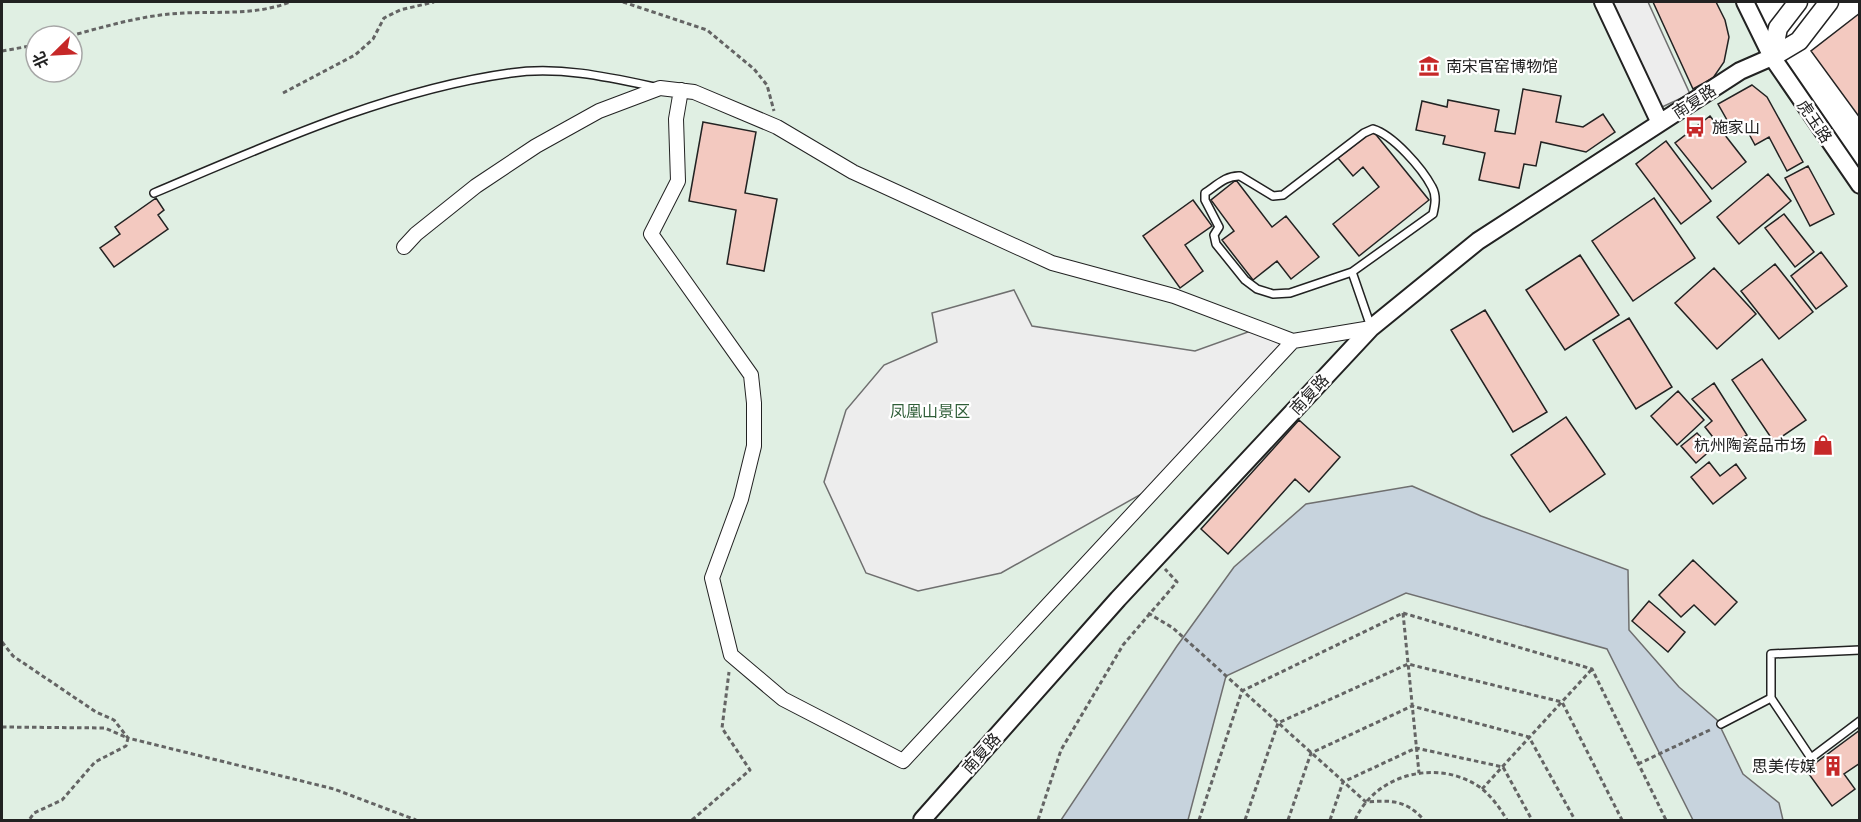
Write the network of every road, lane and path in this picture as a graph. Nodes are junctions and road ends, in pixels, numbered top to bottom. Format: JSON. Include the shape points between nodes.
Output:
{"nodes":[{"id":1,"x":290,"y":2,"type":"edge"},
{"id":2,"x":434,"y":2,"type":"edge"},
{"id":3,"x":623,"y":2,"type":"edge"},
{"id":4,"x":1603,"y":2,"type":"edge"},
{"id":5,"x":1745,"y":2,"type":"edge"},
{"id":6,"x":1798,"y":2,"type":"edge"},
{"id":7,"x":1829,"y":2,"type":"edge"},
{"id":8,"x":84,"y":32,"type":"edge"},
{"id":9,"x":24,"y":47,"type":"edge"},
{"id":10,"x":2,"y":51,"type":"edge"},
{"id":11,"x":1772,"y":57,"type":"junction"},
{"id":12,"x":660,"y":88,"type":"junction"},
{"id":13,"x":681,"y":90,"type":"junction"},
{"id":14,"x":283,"y":93,"type":"dead end"},
{"id":15,"x":1660,"y":123,"type":"junction"},
{"id":16,"x":777,"y":128,"type":"junction"},
{"id":17,"x":1860,"y":185,"type":"edge"},
{"id":18,"x":154,"y":193,"type":"dead end"},
{"id":19,"x":404,"y":247,"type":"dead end"},
{"id":20,"x":1352,"y":273,"type":"junction"},
{"id":21,"x":1371,"y":328,"type":"junction"},
{"id":22,"x":1293,"y":341,"type":"junction"},
{"id":23,"x":1155,"y":560,"type":"junction"},
{"id":24,"x":1148,"y":613,"type":"junction"},
{"id":25,"x":1403,"y":613,"type":"junction"},
{"id":26,"x":2,"y":642,"type":"edge"},
{"id":27,"x":1860,"y":650,"type":"edge"},
{"id":28,"x":730,"y":655,"type":"junction"},
{"id":29,"x":1408,"y":664,"type":"junction"},
{"id":30,"x":1592,"y":669,"type":"junction"},
{"id":31,"x":1242,"y":690,"type":"junction"},
{"id":32,"x":1772,"y":698,"type":"junction"},
{"id":33,"x":1562,"y":702,"type":"junction"},
{"id":34,"x":1412,"y":706,"type":"junction"},
{"id":35,"x":1860,"y":721,"type":"edge"},
{"id":36,"x":1278,"y":723,"type":"junction"},
{"id":37,"x":1721,"y":724,"type":"joint"},
{"id":38,"x":2,"y":727,"type":"edge"},
{"id":39,"x":1529,"y":737,"type":"junction"},
{"id":40,"x":128,"y":738,"type":"junction"},
{"id":41,"x":1416,"y":748,"type":"junction"},
{"id":42,"x":1311,"y":753,"type":"junction"},
{"id":43,"x":1640,"y":763,"type":"junction"},
{"id":44,"x":1503,"y":766,"type":"junction"},
{"id":45,"x":1419,"y":773,"type":"junction"},
{"id":46,"x":1343,"y":782,"type":"junction"},
{"id":47,"x":1482,"y":789,"type":"junction"},
{"id":48,"x":1366,"y":802,"type":"junction"},
{"id":49,"x":29,"y":820,"type":"edge"},
{"id":50,"x":416,"y":820,"type":"edge"},
{"id":51,"x":692,"y":820,"type":"edge"},
{"id":52,"x":922,"y":820,"type":"edge"},
{"id":53,"x":1038,"y":820,"type":"edge"},
{"id":54,"x":1199,"y":820,"type":"edge"},
{"id":55,"x":1245,"y":820,"type":"edge"},
{"id":56,"x":1288,"y":820,"type":"edge"},
{"id":57,"x":1330,"y":820,"type":"edge"},
{"id":58,"x":1355,"y":820,"type":"edge"},
{"id":59,"x":1424,"y":820,"type":"edge"},
{"id":60,"x":1507,"y":820,"type":"edge"},
{"id":61,"x":1532,"y":820,"type":"edge"},
{"id":62,"x":1575,"y":820,"type":"edge"},
{"id":63,"x":1622,"y":820,"type":"edge"},
{"id":64,"x":1666,"y":820,"type":"edge"}],
"edges":[{"from":1,"to":8,"type":"path","via":[[275,8],[221,15],[171,14]]},
{"from":2,"to":14,"type":"path","via":[[384,18],[372,39],[355,55]]},
{"from":3,"to":16,"type":"path","via":[[707,30],[730,48],[767,86]]},
{"from":4,"to":15,"type":"street"},
{"from":5,"to":11,"type":"street","name":"虎玉路"},
{"from":6,"to":11,"type":"main road","via":[[1778,28]]},
{"from":7,"to":11,"type":"main road","name":"南复路","via":[[1799,41]]},
{"from":9,"to":10,"type":"path"},
{"from":11,"to":15,"type":"street","name":"南复路","via":[[1740,71]]},
{"from":11,"to":17,"type":"street","name":"虎玉路"},
{"from":12,"to":13,"type":"street"},
{"from":12,"to":18,"type":"lane","via":[[588,72],[512,72],[421,92],[299,131]]},
{"from":12,"to":19,"type":"street","via":[[599,111],[536,146],[476,186]]},
{"from":13,"to":16,"type":"street"},
{"from":13,"to":28,"type":"street","via":[[676,118],[678,181],[651,234],[751,375],[754,403],[754,446],[741,499],[712,578]]},
{"from":15,"to":21,"type":"street","name":"南复路","via":[[1478,241]]},
{"from":16,"to":22,"type":"street","via":[[853,172],[1052,263],[1173,296]]},
{"from":20,"to":20,"type":"lane","via":[[1433,214],[1436,201],[1432,187],[1384,132],[1373,129],[1364,133],[1283,195],[1273,196],[1240,176],[1227,178],[1205,193],[1219,227],[1214,235],[1216,244],[1257,289],[1273,294],[1290,293]]},
{"from":20,"to":21,"type":"lane"},
{"from":21,"to":22,"type":"street"},
{"from":21,"to":23,"type":"street","name":"南复路"},
{"from":22,"to":28,"type":"street","via":[[903,761],[783,699]]},
{"from":23,"to":24,"type":"path","via":[[1177,582]]},
{"from":23,"to":52,"type":"street","name":"南复路"},
{"from":24,"to":31,"type":"path","via":[[1173,628]]},
{"from":24,"to":53,"type":"path","via":[[1123,645],[1061,750]]},
{"from":25,"to":29,"type":"path"},
{"from":25,"to":30,"type":"path"},
{"from":25,"to":31,"type":"path"},
{"from":26,"to":40,"type":"path","via":[[13,656],[114,720]]},
{"from":27,"to":32,"type":"lane","via":[[1771,654]]},
{"from":28,"to":51,"type":"path","via":[[722,728],[750,771]]},
{"from":29,"to":33,"type":"path"},
{"from":29,"to":34,"type":"path"},
{"from":29,"to":36,"type":"path"},
{"from":30,"to":33,"type":"path"},
{"from":30,"to":43,"type":"path"},
{"from":31,"to":36,"type":"path"},
{"from":31,"to":54,"type":"path"},
{"from":32,"to":35,"type":"lane","via":[[1811,758]]},
{"from":32,"to":37,"type":"lane"},
{"from":33,"to":39,"type":"path"},
{"from":33,"to":63,"type":"path"},
{"from":34,"to":39,"type":"path"},
{"from":34,"to":41,"type":"path"},
{"from":34,"to":42,"type":"path"},
{"from":36,"to":42,"type":"path"},
{"from":36,"to":55,"type":"path"},
{"from":37,"to":43,"type":"path"},
{"from":38,"to":40,"type":"path","via":[[105,728]]},
{"from":39,"to":44,"type":"path"},
{"from":39,"to":62,"type":"path"},
{"from":40,"to":49,"type":"path","via":[[126,746],[95,762],[62,800],[34,813]]},
{"from":40,"to":50,"type":"path","via":[[334,789]]},
{"from":41,"to":44,"type":"path"},
{"from":41,"to":45,"type":"path"},
{"from":41,"to":46,"type":"path"},
{"from":42,"to":46,"type":"path"},
{"from":42,"to":56,"type":"path"},
{"from":43,"to":64,"type":"path"},
{"from":44,"to":47,"type":"path"},
{"from":44,"to":61,"type":"path"},
{"from":45,"to":47,"type":"path","via":[[1454,775]]},
{"from":45,"to":48,"type":"path","via":[[1394,780]]},
{"from":46,"to":48,"type":"path"},
{"from":46,"to":57,"type":"path"},
{"from":47,"to":60,"type":"path"},
{"from":48,"to":58,"type":"path"},
{"from":48,"to":59,"type":"path","via":[[1404,802]]}]}
